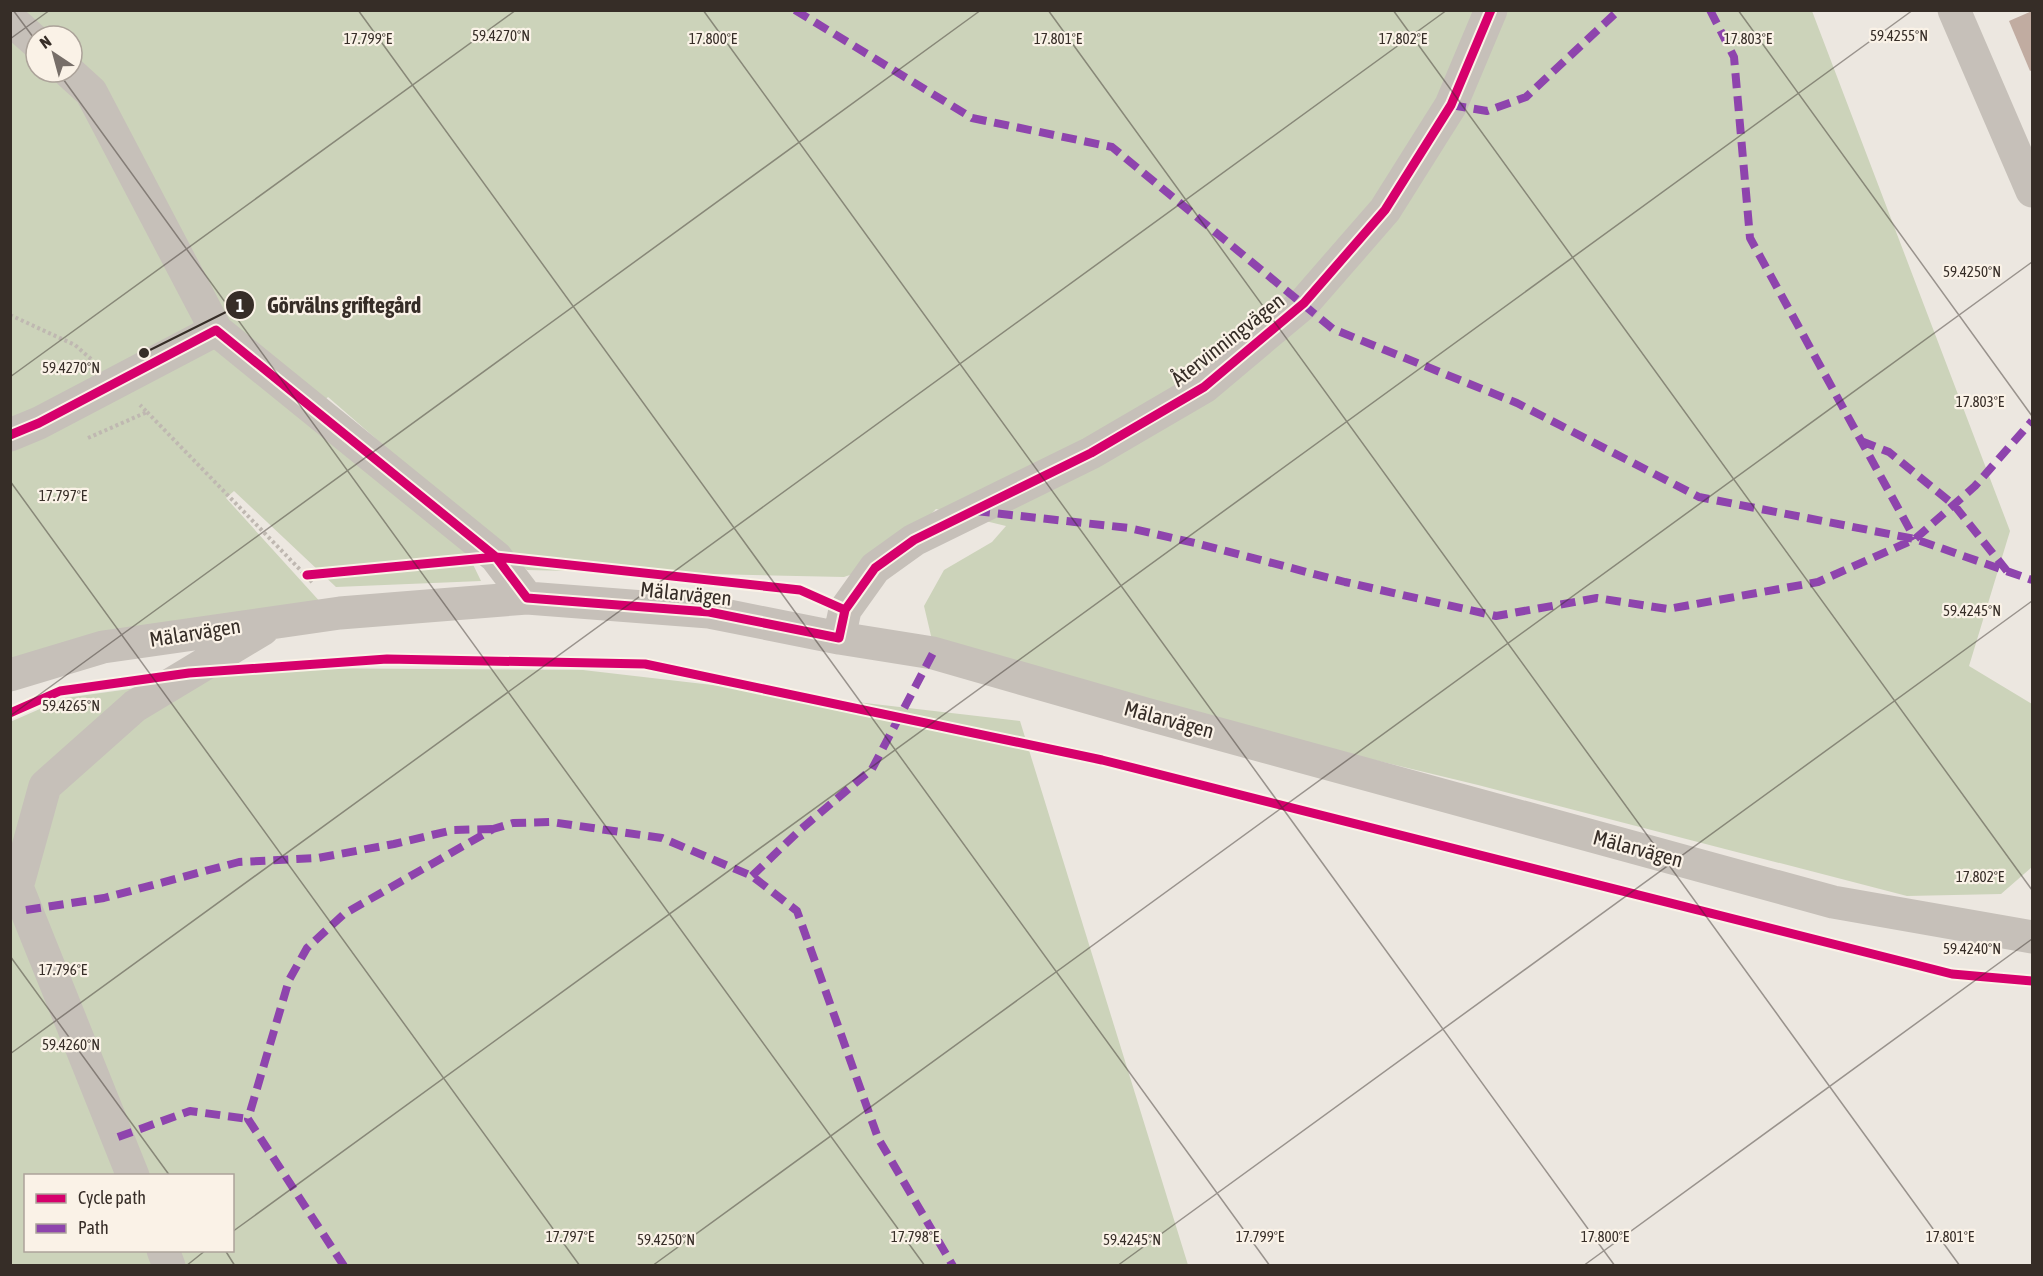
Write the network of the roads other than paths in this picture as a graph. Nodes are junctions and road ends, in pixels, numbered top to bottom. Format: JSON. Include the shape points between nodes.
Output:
{"nodes":[{"id":1,"x":1491,"y":10,"type":"edge"},
{"id":2,"x":1954,"y":10,"type":"edge"},
{"id":3,"x":10,"y":19,"type":"edge"},
{"id":4,"x":24,"y":31,"type":"edge"},
{"id":5,"x":82,"y":84,"type":"edge"},
{"id":6,"x":2032,"y":191,"type":"edge"},
{"id":7,"x":216,"y":330,"type":"junction"},
{"id":8,"x":10,"y":435,"type":"edge"},
{"id":9,"x":527,"y":598,"type":"junction"},
{"id":10,"x":276,"y":621,"type":"junction"},
{"id":11,"x":839,"y":638,"type":"junction"},
{"id":12,"x":10,"y":675,"type":"edge"},
{"id":13,"x":2032,"y":937,"type":"edge"},
{"id":14,"x":132,"y":1174,"type":"edge"},
{"id":15,"x":163,"y":1252,"type":"edge"},
{"id":16,"x":169,"y":1266,"type":"edge"}],
"edges":[{"from":1,"to":11,"type":"street","name":"Återvinningvägen","via":[[1451,105],[1385,210],[1304,303],[1204,387],[1091,453],[914,540],[875,568],[845,610]]},
{"from":2,"to":6,"type":"street"},
{"from":3,"to":4,"type":"street"},
{"from":5,"to":7,"type":"street","via":[[91,92]]},
{"from":7,"to":8,"type":"street"},
{"from":7,"to":9,"type":"street","via":[[496,556]]},
{"from":9,"to":10,"type":"street","name":"Mälarvägen"},
{"from":9,"to":11,"type":"street","name":"Mälarvägen","via":[[709,612]]},
{"from":10,"to":12,"type":"street","name":"Mälarvägen","via":[[103,647]]},
{"from":10,"to":14,"type":"street","via":[[135,706],[45,786],[17,886]]},
{"from":11,"to":13,"type":"street","name":"Mälarvägen","via":[[933,653],[1833,902]]},
{"from":15,"to":16,"type":"street"}]}
